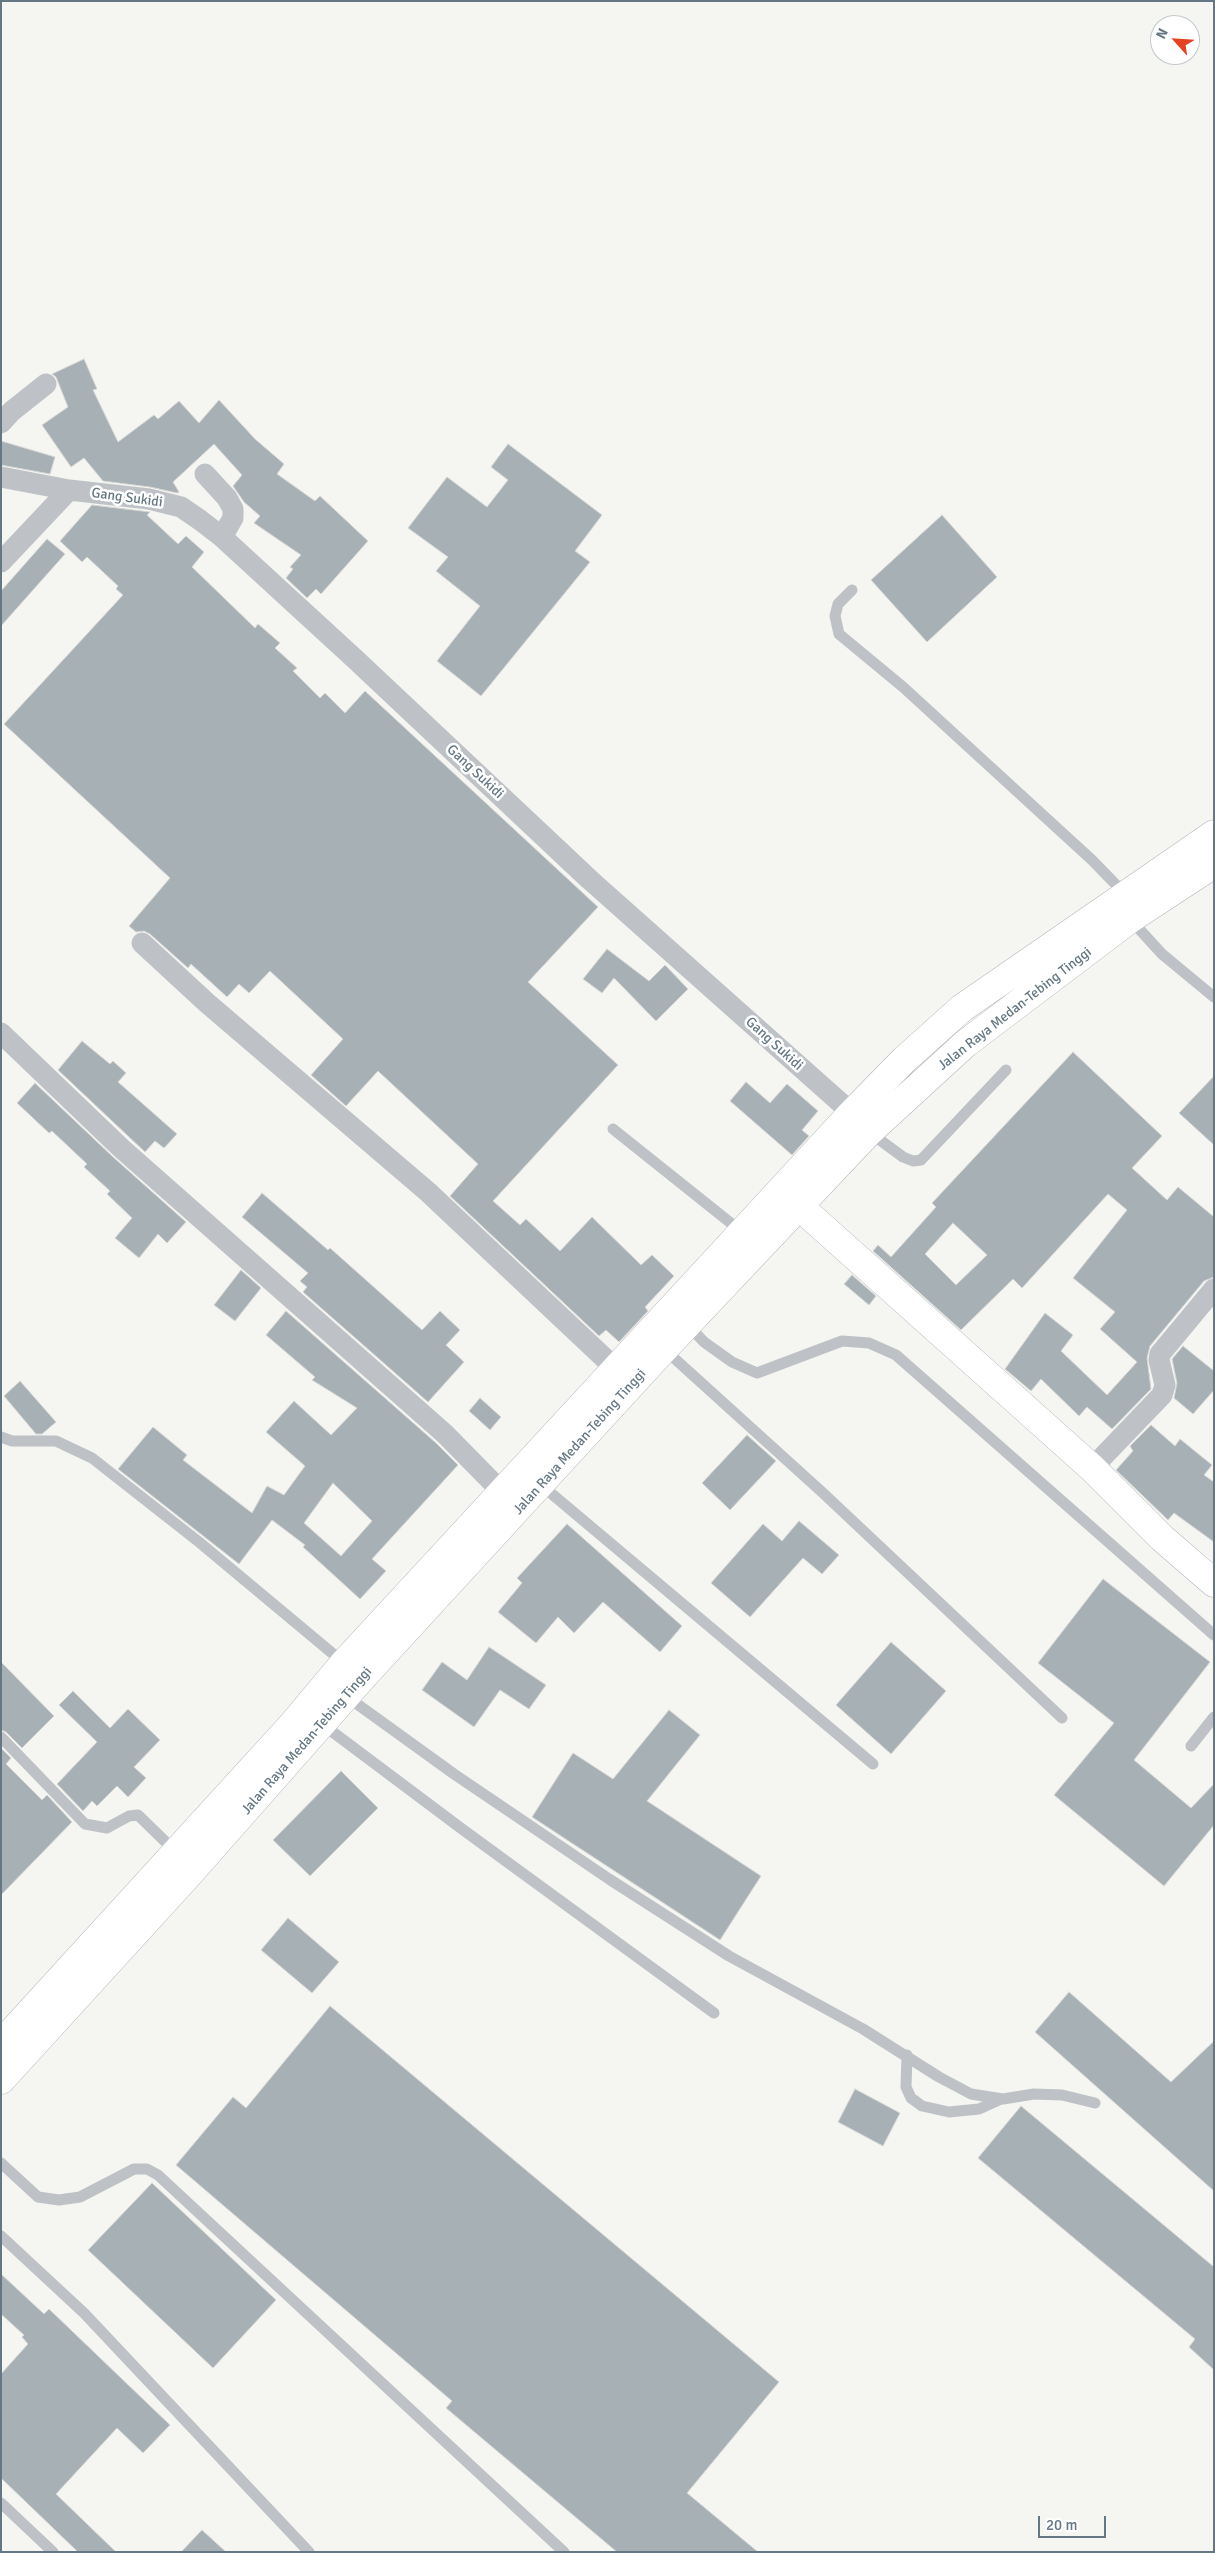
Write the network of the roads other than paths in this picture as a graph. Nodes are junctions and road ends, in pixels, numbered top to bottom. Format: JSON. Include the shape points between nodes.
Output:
{"nodes":[{"id":1,"x":46,"y":384,"type":"dead end"},
{"id":2,"x":1,"y":423,"type":"edge"},
{"id":3,"x":205,"y":474,"type":"dead end"},
{"id":4,"x":1,"y":477,"type":"edge"},
{"id":5,"x":69,"y":490,"type":"junction"},
{"id":6,"x":222,"y":537,"type":"junction"},
{"id":7,"x":1,"y":562,"type":"edge"},
{"id":8,"x":852,"y":590,"type":"dead end"},
{"id":9,"x":1214,"y":834,"type":"edge"},
{"id":10,"x":1214,"y":864,"type":"edge"},
{"id":11,"x":1128,"y":907,"type":"junction"},
{"id":12,"x":142,"y":943,"type":"dead end"},
{"id":13,"x":1214,"y":997,"type":"edge"},
{"id":14,"x":1,"y":1033,"type":"edge"},
{"id":15,"x":1006,"y":1070,"type":"dead end"},
{"id":16,"x":860,"y":1123,"type":"junction"},
{"id":17,"x":613,"y":1129,"type":"dead end"},
{"id":18,"x":800,"y":1206,"type":"junction"},
{"id":19,"x":742,"y":1232,"type":"junction"},
{"id":20,"x":1214,"y":1289,"type":"edge"},
{"id":21,"x":688,"y":1325,"type":"junction"},
{"id":22,"x":664,"y":1349,"type":"junction"},
{"id":23,"x":616,"y":1369,"type":"junction"},
{"id":24,"x":1,"y":1437,"type":"edge"},
{"id":25,"x":1092,"y":1468,"type":"junction"},
{"id":26,"x":540,"y":1484,"type":"junction"},
{"id":27,"x":501,"y":1492,"type":"junction"},
{"id":28,"x":1214,"y":1583,"type":"edge"},
{"id":29,"x":1214,"y":1634,"type":"edge"},
{"id":30,"x":344,"y":1663,"type":"junction"},
{"id":31,"x":346,"y":1696,"type":"junction"},
{"id":32,"x":1214,"y":1717,"type":"edge"},
{"id":33,"x":1062,"y":1718,"type":"dead end"},
{"id":34,"x":322,"y":1724,"type":"junction"},
{"id":35,"x":1,"y":1738,"type":"edge"},
{"id":36,"x":1191,"y":1746,"type":"dead end"},
{"id":37,"x":873,"y":1764,"type":"dead end"},
{"id":38,"x":177,"y":1853,"type":"junction"},
{"id":39,"x":714,"y":2013,"type":"dead end"},
{"id":40,"x":1,"y":2044,"type":"edge"},
{"id":41,"x":907,"y":2055,"type":"junction"},
{"id":42,"x":1,"y":2080,"type":"edge"},
{"id":43,"x":1003,"y":2099,"type":"junction"},
{"id":44,"x":1095,"y":2103,"type":"dead end"},
{"id":45,"x":1,"y":2163,"type":"edge"},
{"id":46,"x":1,"y":2236,"type":"edge"},
{"id":47,"x":1,"y":2503,"type":"edge"},
{"id":48,"x":53,"y":2552,"type":"edge"},
{"id":49,"x":309,"y":2552,"type":"edge"},
{"id":50,"x":564,"y":2552,"type":"edge"}],
"edges":[{"from":1,"to":2,"type":"street","via":[[12,410]]},
{"from":3,"to":6,"type":"street","via":[[228,498],[233,509],[233,518]]},
{"from":4,"to":5,"type":"street","name":"Gang Sukidi"},
{"from":5,"to":6,"type":"street","name":"Gang Sukidi","via":[[149,499],[181,507]]},
{"from":5,"to":7,"type":"street"},
{"from":6,"to":16,"type":"street","name":"Gang Sukidi","via":[[589,879]]},
{"from":8,"to":11,"type":"lane","via":[[838,604],[835,616],[839,634],[903,687],[1092,860]]},
{"from":9,"to":11,"type":"main road","name":"Jalan Raya Medan-Tebing Tinggi"},
{"from":10,"to":11,"type":"main road","name":"Jalan Raya Medan-Tebing Tinggi"},
{"from":11,"to":13,"type":"lane","via":[[1162,954]]},
{"from":11,"to":16,"type":"main road","name":"Jalan Raya Medan-Tebing Tinggi","via":[[965,1044]]},
{"from":12,"to":23,"type":"street","via":[[207,1003],[428,1192]]},
{"from":14,"to":27,"type":"street","via":[[121,1148],[445,1434]]},
{"from":15,"to":16,"type":"lane","via":[[921,1160],[903,1158]]},
{"from":16,"to":18,"type":"main road","name":"Jalan Raya Medan-Tebing Tinggi"},
{"from":16,"to":19,"type":"main road","name":"Jalan Raya Medan-Tebing Tinggi"},
{"from":17,"to":19,"type":"lane"},
{"from":18,"to":21,"type":"main road","name":"Jalan Raya Medan-Tebing Tinggi"},
{"from":18,"to":25,"type":"main road"},
{"from":19,"to":23,"type":"main road","name":"Jalan Raya Medan-Tebing Tinggi"},
{"from":20,"to":25,"type":"street","via":[[1160,1354],[1165,1385],[1162,1395]]},
{"from":21,"to":22,"type":"main road","name":"Jalan Raya Medan-Tebing Tinggi"},
{"from":21,"to":29,"type":"lane","via":[[704,1342],[732,1362],[757,1373],[842,1341],[869,1343],[896,1355]]},
{"from":22,"to":26,"type":"main road","name":"Jalan Raya Medan-Tebing Tinggi"},
{"from":22,"to":33,"type":"lane"},
{"from":23,"to":27,"type":"main road","name":"Jalan Raya Medan-Tebing Tinggi"},
{"from":24,"to":30,"type":"lane","via":[[12,1441],[56,1442],[92,1458]]},
{"from":25,"to":28,"type":"main road","via":[[1162,1538]]},
{"from":26,"to":31,"type":"main road","name":"Jalan Raya Medan-Tebing Tinggi"},
{"from":26,"to":37,"type":"lane"},
{"from":27,"to":30,"type":"main road","name":"Jalan Raya Medan-Tebing Tinggi"},
{"from":30,"to":38,"type":"main road","name":"Jalan Raya Medan-Tebing Tinggi"},
{"from":31,"to":34,"type":"main road","name":"Jalan Raya Medan-Tebing Tinggi"},
{"from":31,"to":41,"type":"lane","via":[[487,1796],[729,1956]]},
{"from":32,"to":36,"type":"lane"},
{"from":34,"to":39,"type":"lane"},
{"from":34,"to":42,"type":"main road","name":"Jalan Raya Medan-Tebing Tinggi"},
{"from":35,"to":38,"type":"lane","via":[[85,1824],[107,1828],[129,1816],[138,1815]]},
{"from":38,"to":40,"type":"main road","name":"Jalan Raya Medan-Tebing Tinggi"},
{"from":41,"to":43,"type":"lane","via":[[971,2094]]},
{"from":41,"to":43,"type":"lane","via":[[906,2087],[911,2098],[922,2106],[949,2112],[979,2109]]},
{"from":43,"to":44,"type":"lane","via":[[1034,2094],[1062,2095]]},
{"from":45,"to":50,"type":"lane","via":[[38,2197],[59,2200],[80,2197],[134,2170],[147,2169],[158,2175]]},
{"from":46,"to":49,"type":"lane","via":[[84,2313]]},
{"from":47,"to":48,"type":"lane"}]}
